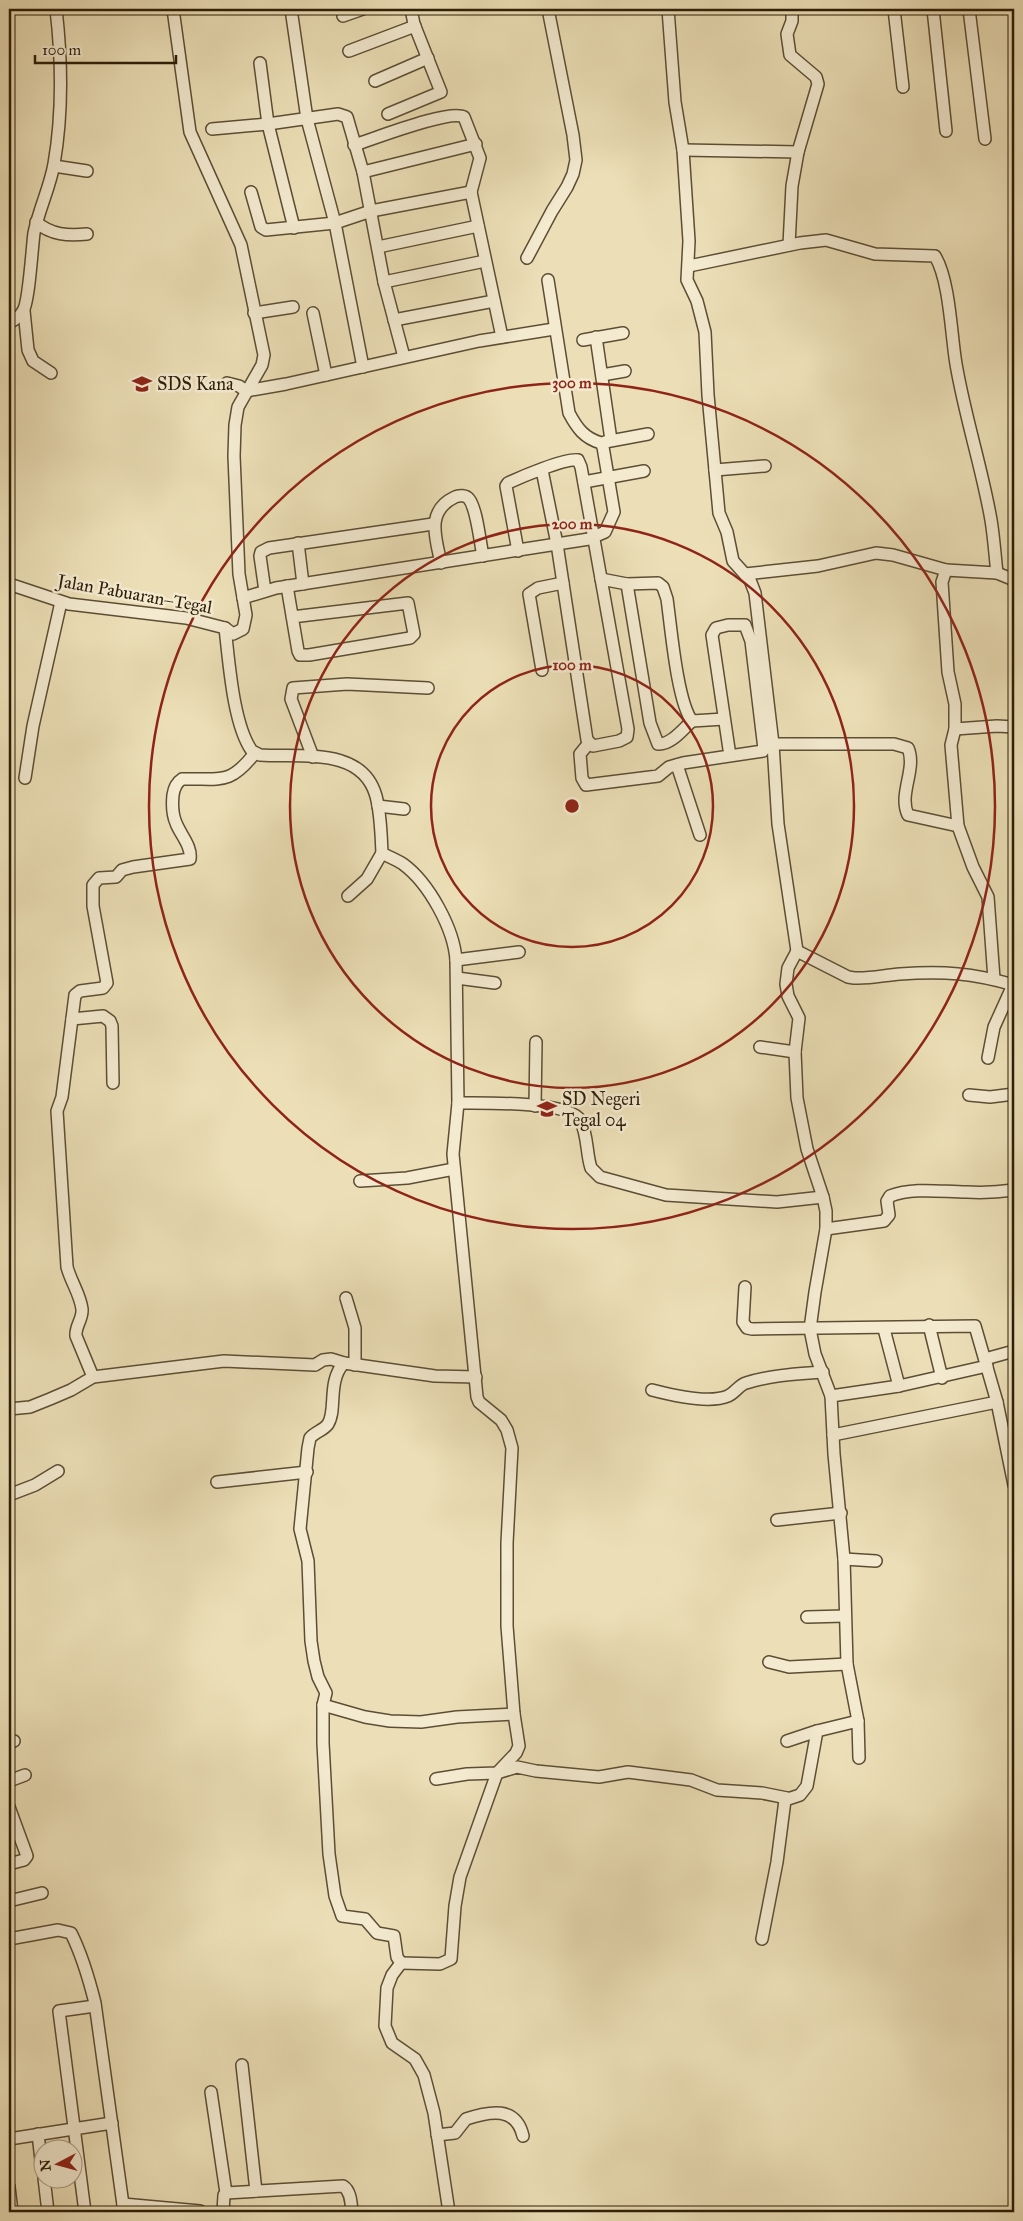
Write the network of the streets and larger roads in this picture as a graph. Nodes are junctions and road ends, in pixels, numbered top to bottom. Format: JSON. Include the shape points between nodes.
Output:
{"nodes":[{"id":1,"x":56,"y":9,"type":"edge"},
{"id":2,"x":173,"y":9,"type":"edge"},
{"id":3,"x":291,"y":9,"type":"edge"},
{"id":4,"x":363,"y":9,"type":"edge"},
{"id":5,"x":411,"y":9,"type":"edge"},
{"id":6,"x":548,"y":9,"type":"edge"},
{"id":7,"x":668,"y":9,"type":"edge"},
{"id":8,"x":792,"y":9,"type":"edge"},
{"id":9,"x":894,"y":9,"type":"edge"},
{"id":10,"x":933,"y":9,"type":"edge"},
{"id":11,"x":969,"y":9,"type":"edge"},
{"id":12,"x":343,"y":16,"type":"dead end"},
{"id":13,"x":415,"y":26,"type":"junction"},
{"id":14,"x":349,"y":50,"type":"dead end"},
{"id":15,"x":428,"y":58,"type":"junction"},
{"id":16,"x":260,"y":63,"type":"dead end"},
{"id":17,"x":374,"y":81,"type":"dead end"},
{"id":18,"x":903,"y":86,"type":"dead end"},
{"id":19,"x":388,"y":114,"type":"dead end"},
{"id":20,"x":307,"y":119,"type":"junction"},
{"id":21,"x":268,"y":124,"type":"junction"},
{"id":22,"x":212,"y":129,"type":"dead end"},
{"id":23,"x":946,"y":131,"type":"dead end"},
{"id":24,"x":985,"y":139,"type":"dead end"},
{"id":25,"x":476,"y":144,"type":"junction"},
{"id":26,"x":354,"y":145,"type":"junction"},
{"id":27,"x":683,"y":150,"type":"junction"},
{"id":28,"x":798,"y":152,"type":"junction"},
{"id":29,"x":54,"y":166,"type":"junction"},
{"id":30,"x":87,"y":171,"type":"dead end"},
{"id":31,"x":363,"y":172,"type":"junction"},
{"id":32,"x":251,"y":192,"type":"dead end"},
{"id":33,"x":471,"y":192,"type":"junction"},
{"id":34,"x":371,"y":211,"type":"junction"},
{"id":35,"x":36,"y":222,"type":"junction"},
{"id":36,"x":335,"y":223,"type":"junction"},
{"id":37,"x":478,"y":226,"type":"junction"},
{"id":38,"x":294,"y":228,"type":"junction"},
{"id":39,"x":87,"y":234,"type":"dead end"},
{"id":40,"x":789,"y":245,"type":"junction"},
{"id":41,"x":378,"y":246,"type":"junction"},
{"id":42,"x":527,"y":258,"type":"dead end"},
{"id":43,"x":485,"y":261,"type":"junction"},
{"id":44,"x":689,"y":266,"type":"junction"},
{"id":45,"x":548,"y":280,"type":"dead end"},
{"id":46,"x":384,"y":282,"type":"junction"},
{"id":47,"x":494,"y":301,"type":"junction"},
{"id":48,"x":292,"y":307,"type":"dead end"},
{"id":49,"x":24,"y":311,"type":"junction"},
{"id":50,"x":254,"y":313,"type":"junction"},
{"id":51,"x":313,"y":313,"type":"dead end"},
{"id":52,"x":394,"y":320,"type":"junction"},
{"id":53,"x":9,"y":323,"type":"edge"},
{"id":54,"x":554,"y":329,"type":"junction"},
{"id":55,"x":623,"y":333,"type":"dead end"},
{"id":56,"x":502,"y":337,"type":"junction"},
{"id":57,"x":596,"y":337,"type":"junction"},
{"id":58,"x":583,"y":340,"type":"dead end"},
{"id":59,"x":404,"y":357,"type":"junction"},
{"id":60,"x":363,"y":367,"type":"junction"},
{"id":61,"x":625,"y":371,"type":"dead end"},
{"id":62,"x":51,"y":373,"type":"dead end"},
{"id":63,"x":602,"y":375,"type":"junction"},
{"id":64,"x":326,"y":376,"type":"junction"},
{"id":65,"x":227,"y":383,"type":"dead end"},
{"id":66,"x":246,"y":391,"type":"junction"},
{"id":67,"x":648,"y":434,"type":"dead end"},
{"id":68,"x":606,"y":442,"type":"junction"},
{"id":69,"x":765,"y":466,"type":"dead end"},
{"id":70,"x":542,"y":470,"type":"junction"},
{"id":71,"x":715,"y":470,"type":"junction"},
{"id":72,"x":644,"y":471,"type":"dead end"},
{"id":73,"x":608,"y":476,"type":"junction"},
{"id":74,"x":584,"y":482,"type":"junction"},
{"id":75,"x":433,"y":524,"type":"junction"},
{"id":76,"x":594,"y":538,"type":"junction"},
{"id":77,"x":298,"y":544,"type":"junction"},
{"id":78,"x":557,"y":544,"type":"junction"},
{"id":79,"x":518,"y":551,"type":"junction"},
{"id":80,"x":483,"y":556,"type":"junction"},
{"id":81,"x":440,"y":563,"type":"junction"},
{"id":82,"x":946,"y":570,"type":"junction"},
{"id":83,"x":997,"y":573,"type":"junction"},
{"id":84,"x":745,"y":574,"type":"junction"},
{"id":85,"x":601,"y":579,"type":"junction"},
{"id":86,"x":1014,"y":580,"type":"edge"},
{"id":87,"x":563,"y":583,"type":"junction"},
{"id":88,"x":9,"y":584,"type":"edge"},
{"id":89,"x":303,"y":584,"type":"junction"},
{"id":90,"x":627,"y":584,"type":"junction"},
{"id":91,"x":287,"y":586,"type":"junction"},
{"id":92,"x":265,"y":591,"type":"junction"},
{"id":93,"x":243,"y":598,"type":"junction"},
{"id":94,"x":61,"y":602,"type":"junction"},
{"id":95,"x":292,"y":617,"type":"junction"},
{"id":96,"x":225,"y":628,"type":"junction"},
{"id":97,"x":542,"y":670,"type":"dead end"},
{"id":98,"x":428,"y":688,"type":"dead end"},
{"id":99,"x":724,"y":719,"type":"junction"},
{"id":100,"x":692,"y":721,"type":"junction"},
{"id":101,"x":1014,"y":727,"type":"edge"},
{"id":102,"x":955,"y":729,"type":"junction"},
{"id":103,"x":589,"y":743,"type":"junction"},
{"id":104,"x":772,"y":744,"type":"junction"},
{"id":105,"x":255,"y":753,"type":"junction"},
{"id":106,"x":730,"y":756,"type":"junction"},
{"id":107,"x":313,"y":757,"type":"junction"},
{"id":108,"x":677,"y":765,"type":"junction"},
{"id":109,"x":25,"y":778,"type":"dead end"},
{"id":110,"x":378,"y":806,"type":"junction"},
{"id":111,"x":404,"y":809,"type":"dead end"},
{"id":112,"x":958,"y":826,"type":"junction"},
{"id":113,"x":700,"y":835,"type":"dead end"},
{"id":114,"x":382,"y":853,"type":"junction"},
{"id":115,"x":348,"y":896,"type":"dead end"},
{"id":116,"x":797,"y":951,"type":"junction"},
{"id":117,"x":519,"y":952,"type":"dead end"},
{"id":118,"x":456,"y":960,"type":"junction"},
{"id":119,"x":457,"y":978,"type":"junction"},
{"id":120,"x":994,"y":979,"type":"junction"},
{"id":121,"x":495,"y":983,"type":"dead end"},
{"id":122,"x":1014,"y":985,"type":"edge"},
{"id":123,"x":72,"y":1019,"type":"junction"},
{"id":124,"x":536,"y":1042,"type":"dead end"},
{"id":125,"x":760,"y":1047,"type":"dead end"},
{"id":126,"x":795,"y":1052,"type":"junction"},
{"id":127,"x":988,"y":1058,"type":"dead end"},
{"id":128,"x":112,"y":1083,"type":"dead end"},
{"id":129,"x":1014,"y":1094,"type":"edge"},
{"id":130,"x":969,"y":1095,"type":"dead end"},
{"id":131,"x":458,"y":1103,"type":"junction"},
{"id":132,"x":535,"y":1106,"type":"junction"},
{"id":133,"x":454,"y":1169,"type":"junction"},
{"id":134,"x":360,"y":1181,"type":"dead end"},
{"id":135,"x":1014,"y":1190,"type":"edge"},
{"id":136,"x":823,"y":1197,"type":"junction"},
{"id":137,"x":826,"y":1229,"type":"junction"},
{"id":138,"x":745,"y":1287,"type":"dead end"},
{"id":139,"x":346,"y":1298,"type":"dead end"},
{"id":140,"x":929,"y":1325,"type":"junction"},
{"id":141,"x":884,"y":1328,"type":"junction"},
{"id":142,"x":810,"y":1329,"type":"junction"},
{"id":143,"x":1014,"y":1351,"type":"edge"},
{"id":144,"x":986,"y":1363,"type":"junction"},
{"id":145,"x":350,"y":1364,"type":"junction"},
{"id":146,"x":823,"y":1372,"type":"junction"},
{"id":147,"x":93,"y":1377,"type":"junction"},
{"id":148,"x":476,"y":1377,"type":"junction"},
{"id":149,"x":942,"y":1378,"type":"junction"},
{"id":150,"x":899,"y":1386,"type":"junction"},
{"id":151,"x":652,"y":1390,"type":"dead end"},
{"id":152,"x":832,"y":1396,"type":"junction"},
{"id":153,"x":997,"y":1402,"type":"junction"},
{"id":154,"x":9,"y":1409,"type":"edge"},
{"id":155,"x":832,"y":1435,"type":"junction"},
{"id":156,"x":58,"y":1471,"type":"dead end"},
{"id":157,"x":307,"y":1472,"type":"junction"},
{"id":158,"x":217,"y":1482,"type":"dead end"},
{"id":159,"x":1014,"y":1485,"type":"edge"},
{"id":160,"x":9,"y":1495,"type":"edge"},
{"id":161,"x":841,"y":1513,"type":"junction"},
{"id":162,"x":777,"y":1520,"type":"dead end"},
{"id":163,"x":844,"y":1559,"type":"junction"},
{"id":164,"x":876,"y":1561,"type":"dead end"},
{"id":165,"x":845,"y":1616,"type":"junction"},
{"id":166,"x":807,"y":1617,"type":"dead end"},
{"id":167,"x":769,"y":1662,"type":"dead end"},
{"id":168,"x":847,"y":1664,"type":"junction"},
{"id":169,"x":323,"y":1705,"type":"junction"},
{"id":170,"x":514,"y":1714,"type":"junction"},
{"id":171,"x":858,"y":1721,"type":"junction"},
{"id":172,"x":817,"y":1731,"type":"junction"},
{"id":173,"x":787,"y":1741,"type":"dead end"},
{"id":174,"x":859,"y":1758,"type":"dead end"},
{"id":175,"x":497,"y":1774,"type":"junction"},
{"id":176,"x":24,"y":1776,"type":"dead end"},
{"id":177,"x":436,"y":1779,"type":"dead end"},
{"id":178,"x":9,"y":1781,"type":"edge"},
{"id":179,"x":787,"y":1798,"type":"junction"},
{"id":180,"x":9,"y":1807,"type":"edge"},
{"id":181,"x":9,"y":1864,"type":"edge"},
{"id":182,"x":42,"y":1893,"type":"dead end"},
{"id":183,"x":9,"y":1901,"type":"edge"},
{"id":184,"x":9,"y":1939,"type":"edge"},
{"id":185,"x":762,"y":1939,"type":"dead end"},
{"id":186,"x":401,"y":1963,"type":"junction"},
{"id":187,"x":96,"y":2006,"type":"junction"},
{"id":188,"x":242,"y":2065,"type":"dead end"},
{"id":189,"x":211,"y":2092,"type":"dead end"},
{"id":190,"x":112,"y":2123,"type":"junction"},
{"id":191,"x":74,"y":2129,"type":"junction"},
{"id":192,"x":38,"y":2134,"type":"junction"},
{"id":193,"x":437,"y":2135,"type":"junction"},
{"id":194,"x":523,"y":2136,"type":"dead end"},
{"id":195,"x":38,"y":2138,"type":"edge"},
{"id":196,"x":9,"y":2139,"type":"edge"},
{"id":197,"x":9,"y":2187,"type":"edge"},
{"id":198,"x":45,"y":2188,"type":"edge"},
{"id":199,"x":256,"y":2191,"type":"junction"},
{"id":200,"x":226,"y":2193,"type":"junction"},
{"id":201,"x":124,"y":2208,"type":"edge"},
{"id":202,"x":200,"y":2211,"type":"edge"},
{"id":203,"x":12,"y":2212,"type":"edge"},
{"id":204,"x":48,"y":2212,"type":"edge"},
{"id":205,"x":85,"y":2212,"type":"edge"},
{"id":206,"x":223,"y":2212,"type":"edge"},
{"id":207,"x":352,"y":2212,"type":"edge"},
{"id":208,"x":449,"y":2212,"type":"edge"}],
"edges":[{"from":1,"to":29,"type":"street","via":[[62,99]]},
{"from":2,"to":50,"type":"street","via":[[190,132],[237,234],[244,254]]},
{"from":3,"to":20,"type":"street"},
{"from":4,"to":12,"type":"street"},
{"from":5,"to":13,"type":"street"},
{"from":6,"to":42,"type":"street","via":[[576,160],[567,187]]},
{"from":7,"to":27,"type":"street","via":[[675,102]]},
{"from":8,"to":28,"type":"street","via":[[787,34],[790,55],[816,77],[818,84]]},
{"from":9,"to":18,"type":"street"},
{"from":10,"to":23,"type":"street"},
{"from":11,"to":24,"type":"street"},
{"from":13,"to":14,"type":"street"},
{"from":13,"to":15,"type":"street"},
{"from":15,"to":17,"type":"street"},
{"from":15,"to":19,"type":"street","via":[[441,92]]},
{"from":16,"to":21,"type":"street"},
{"from":20,"to":21,"type":"street"},
{"from":20,"to":26,"type":"street","via":[[344,115]]},
{"from":20,"to":36,"type":"street"},
{"from":21,"to":22,"type":"street"},
{"from":21,"to":38,"type":"street"},
{"from":25,"to":26,"type":"street","via":[[464,117],[458,114],[441,116]]},
{"from":25,"to":31,"type":"street"},
{"from":25,"to":33,"type":"street","via":[[480,158]]},
{"from":26,"to":31,"type":"street"},
{"from":27,"to":28,"type":"street"},
{"from":27,"to":44,"type":"street"},
{"from":28,"to":40,"type":"street","via":[[792,186]]},
{"from":29,"to":30,"type":"street"},
{"from":29,"to":35,"type":"street"},
{"from":31,"to":34,"type":"street"},
{"from":32,"to":38,"type":"street","via":[[263,230]]},
{"from":33,"to":34,"type":"street"},
{"from":33,"to":37,"type":"street"},
{"from":34,"to":36,"type":"street"},
{"from":34,"to":41,"type":"street"},
{"from":35,"to":39,"type":"street","via":[[44,229],[66,235]]},
{"from":35,"to":49,"type":"street"},
{"from":36,"to":38,"type":"street"},
{"from":36,"to":60,"type":"street"},
{"from":37,"to":41,"type":"street"},
{"from":37,"to":43,"type":"street"},
{"from":40,"to":44,"type":"street"},
{"from":40,"to":83,"type":"street","via":[[826,240],[875,254],[935,256],[952,330],[962,401],[991,519]]},
{"from":41,"to":46,"type":"street"},
{"from":43,"to":46,"type":"street"},
{"from":43,"to":47,"type":"street"},
{"from":44,"to":71,"type":"street","via":[[688,284],[697,301],[705,332]]},
{"from":45,"to":54,"type":"street"},
{"from":46,"to":52,"type":"street"},
{"from":47,"to":52,"type":"street"},
{"from":47,"to":56,"type":"street"},
{"from":48,"to":50,"type":"street"},
{"from":49,"to":53,"type":"street"},
{"from":49,"to":62,"type":"street","via":[[28,350],[33,361]]},
{"from":50,"to":66,"type":"street","via":[[263,360]]},
{"from":51,"to":64,"type":"street"},
{"from":52,"to":59,"type":"street"},
{"from":54,"to":56,"type":"street"},
{"from":54,"to":68,"type":"street","via":[[569,413],[577,428],[590,440]]},
{"from":55,"to":57,"type":"street"},
{"from":56,"to":59,"type":"street"},
{"from":57,"to":58,"type":"street"},
{"from":57,"to":63,"type":"street"},
{"from":59,"to":60,"type":"street"},
{"from":60,"to":64,"type":"street"},
{"from":61,"to":63,"type":"street"},
{"from":63,"to":68,"type":"street"},
{"from":64,"to":66,"type":"street"},
{"from":65,"to":66,"type":"street"},
{"from":66,"to":93,"type":"street","via":[[238,407],[234,436],[239,574]]},
{"from":67,"to":68,"type":"street"},
{"from":68,"to":73,"type":"street"},
{"from":69,"to":71,"type":"street"},
{"from":70,"to":74,"type":"street","via":[[576,459]]},
{"from":70,"to":78,"type":"street"},
{"from":70,"to":79,"type":"street","via":[[506,486]]},
{"from":71,"to":84,"type":"street","via":[[719,513],[733,561]]},
{"from":72,"to":73,"type":"street"},
{"from":73,"to":74,"type":"street"},
{"from":73,"to":76,"type":"street","via":[[614,512],[605,532]]},
{"from":74,"to":76,"type":"street"},
{"from":75,"to":77,"type":"street"},
{"from":75,"to":80,"type":"street","via":[[448,502],[456,497],[468,498],[473,506]]},
{"from":75,"to":81,"type":"street"},
{"from":76,"to":78,"type":"street"},
{"from":76,"to":85,"type":"street"},
{"from":77,"to":89,"type":"street"},
{"from":77,"to":92,"type":"street","via":[[261,552]]},
{"from":78,"to":79,"type":"street"},
{"from":78,"to":87,"type":"street"},
{"from":79,"to":80,"type":"street"},
{"from":80,"to":81,"type":"street"},
{"from":81,"to":89,"type":"street"},
{"from":82,"to":83,"type":"street"},
{"from":82,"to":84,"type":"street","via":[[876,553],[818,566]]},
{"from":82,"to":102,"type":"street","via":[[942,590]]},
{"from":83,"to":86,"type":"street"},
{"from":84,"to":104,"type":"street","via":[[755,593]]},
{"from":85,"to":90,"type":"street"},
{"from":85,"to":103,"type":"street","via":[[628,729],[627,738],[619,741],[593,746]]},
{"from":87,"to":97,"type":"street","via":[[538,588],[529,594]]},
{"from":87,"to":103,"type":"street"},
{"from":88,"to":94,"type":"street","name":"Jalan Pabuaran–Tegal"},
{"from":89,"to":91,"type":"street"},
{"from":90,"to":100,"type":"street","via":[[658,583],[663,588],[681,692],[686,714]]},
{"from":90,"to":100,"type":"street","via":[[650,723],[658,744],[672,739]]},
{"from":91,"to":92,"type":"street"},
{"from":91,"to":95,"type":"street"},
{"from":92,"to":93,"type":"street"},
{"from":93,"to":96,"type":"street","via":[[246,615],[243,628],[233,634]]},
{"from":94,"to":96,"type":"street","name":"Jalan Pabuaran–Tegal","via":[[186,618]]},
{"from":94,"to":109,"type":"street","via":[[32,726]]},
{"from":95,"to":95,"type":"street","via":[[300,655],[410,638],[414,634],[408,603]]},
{"from":96,"to":105,"type":"street","name":"Jalan Pabuaran–Tegal","via":[[240,721],[248,745]]},
{"from":98,"to":107,"type":"street","via":[[347,684],[293,688],[291,698]]},
{"from":99,"to":100,"type":"street"},
{"from":99,"to":106,"type":"street"},
{"from":99,"to":106,"type":"street","via":[[712,635],[716,628],[745,625],[751,641],[764,749]]},
{"from":101,"to":102,"type":"street"},
{"from":102,"to":112,"type":"street","via":[[952,745]]},
{"from":103,"to":108,"type":"street","via":[[580,754],[582,778],[586,785],[658,776]]},
{"from":104,"to":112,"type":"street","via":[[894,744],[908,748],[911,763],[904,803],[908,815]]},
{"from":104,"to":116,"type":"street","via":[[778,824]]},
{"from":105,"to":107,"type":"street"},
{"from":105,"to":123,"type":"street","via":[[234,775],[177,782],[172,808],[189,848],[190,859],[133,867],[122,870],[116,877],[95,881],[93,906],[107,983],[103,988],[77,992]]},
{"from":106,"to":108,"type":"street"},
{"from":107,"to":110,"type":"street","via":[[344,761],[358,769],[373,787]]},
{"from":108,"to":113,"type":"street"},
{"from":110,"to":111,"type":"street"},
{"from":110,"to":114,"type":"street"},
{"from":112,"to":120,"type":"street","via":[[988,897]]},
{"from":114,"to":115,"type":"street","via":[[367,879]]},
{"from":114,"to":118,"type":"street","via":[[407,867],[428,892],[446,922]]},
{"from":116,"to":120,"type":"street","via":[[854,978],[939,972]]},
{"from":116,"to":126,"type":"street","via":[[788,968],[786,984],[799,1018]]},
{"from":117,"to":118,"type":"street"},
{"from":118,"to":119,"type":"street"},
{"from":119,"to":121,"type":"street"},
{"from":119,"to":131,"type":"street"},
{"from":120,"to":122,"type":"street"},
{"from":122,"to":127,"type":"street","via":[[994,1027]]},
{"from":123,"to":128,"type":"street","via":[[103,1016],[110,1022]]},
{"from":123,"to":147,"type":"street","via":[[62,1097],[57,1111],[66,1267],[82,1310],[76,1336]]},
{"from":124,"to":132,"type":"street"},
{"from":125,"to":126,"type":"street"},
{"from":126,"to":136,"type":"street","via":[[798,1110]]},
{"from":129,"to":130,"type":"street","via":[[990,1098]]},
{"from":131,"to":132,"type":"street"},
{"from":131,"to":133,"type":"street","via":[[453,1137]]},
{"from":132,"to":136,"type":"street","via":[[564,1110],[580,1118],[590,1168],[615,1181],[660,1194],[680,1196],[777,1202]]},
{"from":133,"to":134,"type":"street","via":[[408,1178]]},
{"from":133,"to":148,"type":"street"},
{"from":135,"to":137,"type":"street","via":[[932,1190],[896,1194],[887,1201],[889,1215],[884,1221]]},
{"from":136,"to":137,"type":"street"},
{"from":137,"to":142,"type":"street"},
{"from":138,"to":142,"type":"street","via":[[743,1322],[747,1328]]},
{"from":139,"to":145,"type":"street","via":[[355,1328]]},
{"from":140,"to":141,"type":"street"},
{"from":140,"to":144,"type":"street","via":[[975,1326]]},
{"from":140,"to":149,"type":"street"},
{"from":141,"to":142,"type":"street"},
{"from":141,"to":150,"type":"street"},
{"from":142,"to":146,"type":"street"},
{"from":143,"to":144,"type":"street"},
{"from":144,"to":149,"type":"street"},
{"from":144,"to":153,"type":"street"},
{"from":145,"to":147,"type":"street","via":[[331,1359],[315,1365],[224,1360]]},
{"from":145,"to":148,"type":"street","via":[[435,1376]]},
{"from":145,"to":157,"type":"street","via":[[338,1373],[328,1425],[310,1438]]},
{"from":146,"to":151,"type":"street","via":[[775,1376],[744,1383],[730,1396],[716,1399],[676,1397]]},
{"from":146,"to":152,"type":"street"},
{"from":147,"to":154,"type":"street","via":[[30,1407]]},
{"from":148,"to":170,"type":"street","via":[[476,1397],[502,1420],[512,1448],[506,1584]]},
{"from":149,"to":150,"type":"street"},
{"from":150,"to":152,"type":"street"},
{"from":152,"to":155,"type":"street"},
{"from":153,"to":155,"type":"street"},
{"from":153,"to":159,"type":"street"},
{"from":155,"to":161,"type":"street"},
{"from":156,"to":160,"type":"street"},
{"from":157,"to":158,"type":"street"},
{"from":157,"to":169,"type":"street","via":[[300,1530],[308,1561],[311,1641],[318,1677],[326,1693]]},
{"from":161,"to":162,"type":"street"},
{"from":161,"to":163,"type":"street"},
{"from":163,"to":164,"type":"street"},
{"from":163,"to":165,"type":"street"},
{"from":165,"to":166,"type":"street"},
{"from":165,"to":168,"type":"street"},
{"from":167,"to":168,"type":"street","via":[[789,1667]]},
{"from":168,"to":171,"type":"street"},
{"from":169,"to":170,"type":"street","via":[[365,1717],[399,1722]]},
{"from":169,"to":186,"type":"street","via":[[324,1784],[335,1896],[342,1916],[365,1919],[377,1933],[394,1936]]},
{"from":170,"to":175,"type":"street","via":[[518,1750]]},
{"from":171,"to":172,"type":"street"},
{"from":171,"to":174,"type":"street"},
{"from":172,"to":173,"type":"street"},
{"from":172,"to":179,"type":"street","via":[[807,1786],[800,1795]]},
{"from":175,"to":177,"type":"street"},
{"from":175,"to":179,"type":"street","via":[[518,1767],[599,1777],[628,1772],[691,1780],[717,1790]]},
{"from":175,"to":186,"type":"street","via":[[460,1877],[451,1959],[440,1964]]},
{"from":176,"to":178,"type":"street"},
{"from":179,"to":185,"type":"street","via":[[783,1806],[777,1862]]},
{"from":180,"to":181,"type":"street","via":[[27,1856]]},
{"from":182,"to":183,"type":"street"},
{"from":184,"to":187,"type":"street","via":[[58,1930],[71,1933]]},
{"from":186,"to":193,"type":"street","via":[[387,1988],[387,2032],[392,2043],[409,2054],[420,2067],[431,2098]]},
{"from":187,"to":190,"type":"street"},
{"from":187,"to":191,"type":"street","via":[[59,2011]]},
{"from":188,"to":199,"type":"street"},
{"from":189,"to":200,"type":"street"},
{"from":190,"to":191,"type":"street"},
{"from":190,"to":201,"type":"street"},
{"from":191,"to":192,"type":"street"},
{"from":191,"to":205,"type":"street"},
{"from":192,"to":195,"type":"street"},
{"from":192,"to":196,"type":"street"},
{"from":193,"to":194,"type":"street","via":[[455,2133],[466,2119],[504,2113],[518,2122]]},
{"from":193,"to":208,"type":"street"},
{"from":197,"to":203,"type":"street"},
{"from":198,"to":204,"type":"street"},
{"from":199,"to":200,"type":"street"},
{"from":199,"to":207,"type":"street","via":[[343,2186],[348,2189]]},
{"from":200,"to":206,"type":"street"},
{"from":201,"to":202,"type":"street"}]}
